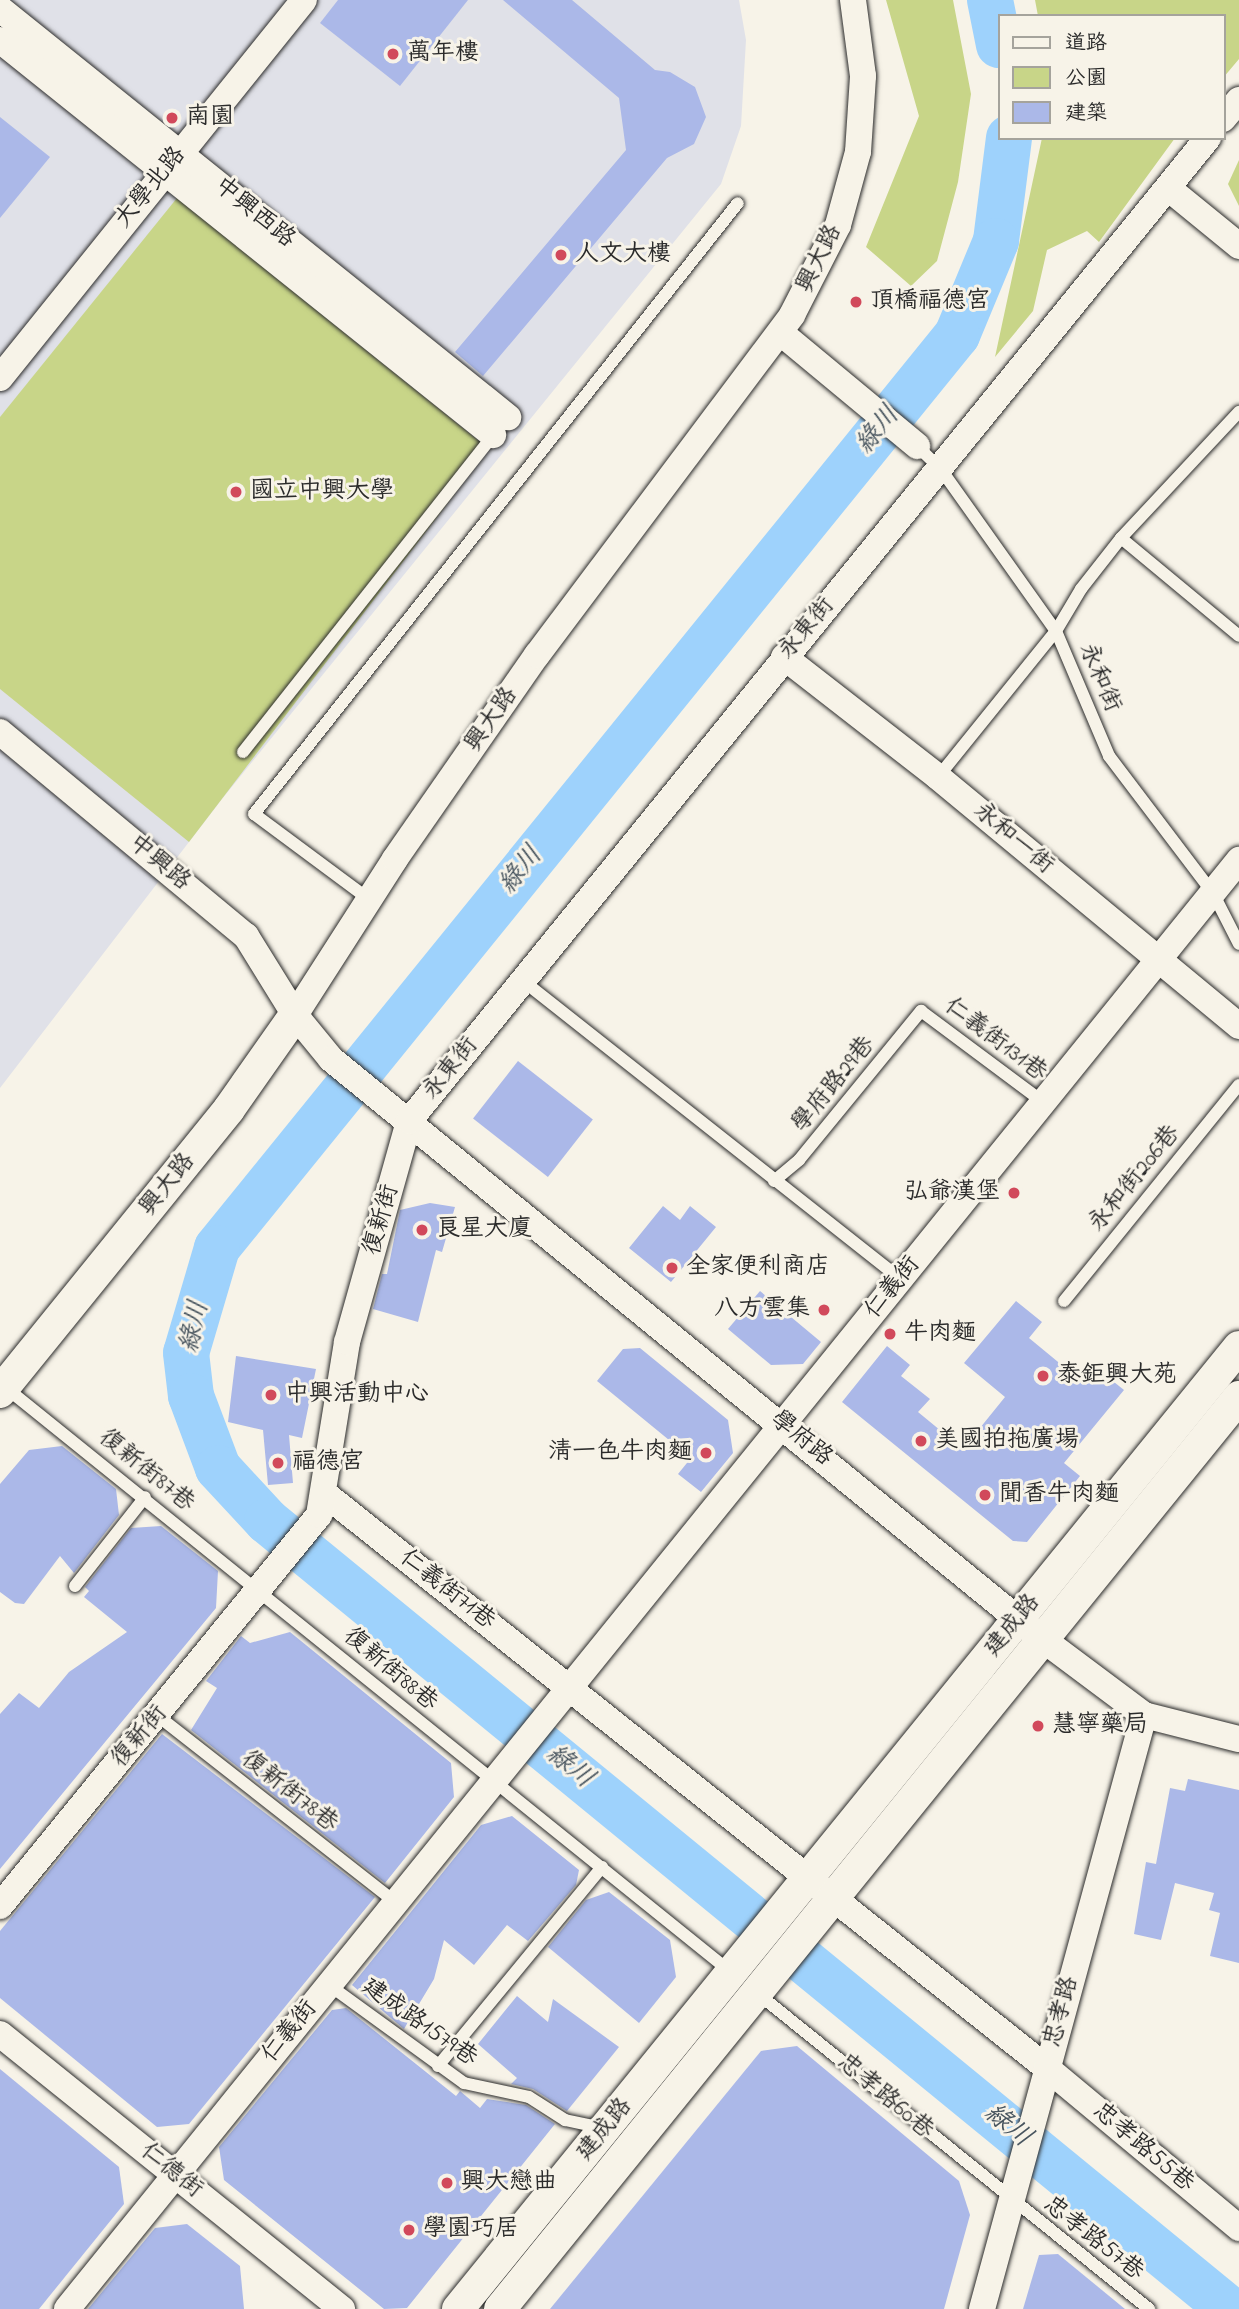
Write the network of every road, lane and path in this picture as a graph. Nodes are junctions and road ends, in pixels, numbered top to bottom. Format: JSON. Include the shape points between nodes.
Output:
{"nodes":[{"id":1,"x":304,"y":0,"type":"edge"},
{"id":2,"x":853,"y":0,"type":"edge"},
{"id":3,"x":0,"y":9,"type":"edge"},
{"id":4,"x":0,"y":40,"type":"edge"},
{"id":5,"x":1239,"y":100,"type":"edge"},
{"id":6,"x":1225,"y":117,"type":"edge"},
{"id":7,"x":1206,"y":140,"type":"edge"},
{"id":8,"x":171,"y":162,"type":"junction"},
{"id":9,"x":1168,"y":188,"type":"junction"},
{"id":10,"x":738,"y":203,"type":"dead end"},
{"id":11,"x":1239,"y":246,"type":"edge"},
{"id":12,"x":781,"y":332,"type":"junction"},
{"id":13,"x":0,"y":378,"type":"edge"},
{"id":14,"x":1239,"y":412,"type":"edge"},
{"id":15,"x":500,"y":426,"type":"joint"},
{"id":16,"x":917,"y":446,"type":"joint"},
{"id":17,"x":940,"y":468,"type":"junction"},
{"id":18,"x":1121,"y":538,"type":"junction"},
{"id":19,"x":1056,"y":631,"type":"junction"},
{"id":20,"x":1239,"y":636,"type":"edge"},
{"id":21,"x":783,"y":657,"type":"junction"},
{"id":22,"x":0,"y":732,"type":"edge"},
{"id":23,"x":243,"y":752,"type":"dead end"},
{"id":24,"x":938,"y":777,"type":"junction"},
{"id":25,"x":1239,"y":860,"type":"edge"},
{"id":26,"x":1213,"y":893,"type":"junction"},
{"id":27,"x":372,"y":901,"type":"junction"},
{"id":28,"x":1239,"y":944,"type":"edge"},
{"id":29,"x":1158,"y":960,"type":"junction"},
{"id":30,"x":522,"y":980,"type":"junction"},
{"id":31,"x":921,"y":1011,"type":"joint"},
{"id":32,"x":295,"y":1015,"type":"junction"},
{"id":33,"x":1239,"y":1026,"type":"edge"},
{"id":34,"x":1239,"y":1084,"type":"edge"},
{"id":35,"x":1043,"y":1102,"type":"junction"},
{"id":36,"x":409,"y":1121,"type":"junction"},
{"id":37,"x":774,"y":1181,"type":"junction"},
{"id":38,"x":900,"y":1279,"type":"junction"},
{"id":39,"x":1064,"y":1301,"type":"dead end"},
{"id":40,"x":1239,"y":1348,"type":"edge"},
{"id":41,"x":2,"y":1389,"type":"edge"},
{"id":42,"x":1234,"y":1413,"type":"edge"},
{"id":43,"x":783,"y":1424,"type":"junction"},
{"id":44,"x":325,"y":1494,"type":"junction"},
{"id":45,"x":145,"y":1497,"type":"junction"},
{"id":46,"x":75,"y":1586,"type":"dead end"},
{"id":47,"x":260,"y":1590,"type":"junction"},
{"id":48,"x":1030,"y":1628,"type":"junction"},
{"id":49,"x":569,"y":1687,"type":"junction"},
{"id":50,"x":1144,"y":1715,"type":"junction"},
{"id":51,"x":158,"y":1716,"type":"junction"},
{"id":52,"x":1239,"y":1739,"type":"edge"},
{"id":53,"x":493,"y":1783,"type":"junction"},
{"id":54,"x":602,"y":1867,"type":"junction"},
{"id":55,"x":807,"y":1879,"type":"junction"},
{"id":56,"x":833,"y":1900,"type":"junction"},
{"id":57,"x":395,"y":1902,"type":"junction"},
{"id":58,"x":0,"y":1906,"type":"edge"},
{"id":59,"x":741,"y":1961,"type":"junction"},
{"id":60,"x":768,"y":1983,"type":"junction"},
{"id":61,"x":329,"y":1985,"type":"junction"},
{"id":62,"x":0,"y":2034,"type":"edge"},
{"id":63,"x":438,"y":2066,"type":"junction"},
{"id":64,"x":1047,"y":2068,"type":"junction"},
{"id":65,"x":606,"y":2129,"type":"junction"},
{"id":66,"x":175,"y":2175,"type":"junction"},
{"id":67,"x":1011,"y":2202,"type":"junction"},
{"id":68,"x":1233,"y":2220,"type":"edge"},
{"id":69,"x":66,"y":2309,"type":"edge"},
{"id":70,"x":342,"y":2309,"type":"edge"},
{"id":71,"x":458,"y":2309,"type":"edge"},
{"id":72,"x":500,"y":2309,"type":"edge"},
{"id":73,"x":982,"y":2309,"type":"edge"},
{"id":74,"x":1149,"y":2309,"type":"edge"}],
"edges":[{"from":1,"to":8,"type":"street","name":"大學北路"},
{"from":2,"to":12,"type":"street","name":"興大路","via":[[863,76],[858,152],[838,225]]},
{"from":3,"to":8,"type":"street","name":"中興西路"},
{"from":4,"to":8,"type":"street","name":"中興西路"},
{"from":5,"to":6,"type":"street"},
{"from":7,"to":9,"type":"street","name":"永東街"},
{"from":8,"to":13,"type":"street","name":"大學北路"},
{"from":8,"to":15,"type":"street","name":"中興西路"},
{"from":9,"to":11,"type":"street"},
{"from":9,"to":17,"type":"street","name":"永東街"},
{"from":10,"to":27,"type":"lane","via":[[254,814]]},
{"from":12,"to":16,"type":"street"},
{"from":12,"to":27,"type":"street","name":"興大路","via":[[537,655],[395,859]]},
{"from":14,"to":18,"type":"lane","name":"永和街"},
{"from":15,"to":23,"type":"lane"},
{"from":16,"to":17,"type":"lane"},
{"from":17,"to":19,"type":"lane"},
{"from":17,"to":21,"type":"street","name":"永東街"},
{"from":18,"to":19,"type":"lane","name":"永和街","via":[[1081,589]]},
{"from":18,"to":20,"type":"lane"},
{"from":19,"to":24,"type":"lane"},
{"from":19,"to":26,"type":"lane","name":"永和街","via":[[1109,756]]},
{"from":21,"to":24,"type":"street","name":"永和一街"},
{"from":21,"to":30,"type":"street","name":"永東街"},
{"from":22,"to":32,"type":"street","name":"中興路","via":[[246,936]]},
{"from":24,"to":29,"type":"street","name":"永和一街"},
{"from":25,"to":26,"type":"street","name":"仁義街"},
{"from":26,"to":28,"type":"lane","name":"永和街"},
{"from":26,"to":29,"type":"street","name":"仁義街"},
{"from":27,"to":32,"type":"street","name":"興大路"},
{"from":29,"to":33,"type":"street","name":"永和一街"},
{"from":29,"to":35,"type":"street","name":"仁義街"},
{"from":30,"to":36,"type":"street","name":"永東街"},
{"from":30,"to":37,"type":"lane"},
{"from":31,"to":35,"type":"lane","name":"仁義街131巷"},
{"from":31,"to":37,"type":"lane","name":"學府路29巷","via":[[799,1160]]},
{"from":32,"to":36,"type":"street","name":"學府路","via":[[331,1059]]},
{"from":32,"to":41,"type":"street","name":"興大路","via":[[229,1109]]},
{"from":34,"to":39,"type":"lane","name":"永和街206巷"},
{"from":35,"to":38,"type":"street","name":"仁義街"},
{"from":36,"to":43,"type":"street","name":"學府路"},
{"from":36,"to":44,"type":"street","name":"復新街","via":[[347,1342]]},
{"from":37,"to":38,"type":"lane"},
{"from":38,"to":43,"type":"street","name":"仁義街"},
{"from":40,"to":48,"type":"street","name":"建成路"},
{"from":41,"to":45,"type":"lane","name":"復新街87巷"},
{"from":42,"to":48,"type":"street","name":"建成路"},
{"from":43,"to":48,"type":"street","name":"學府路"},
{"from":43,"to":49,"type":"street","name":"仁義街"},
{"from":44,"to":47,"type":"street","name":"復新街","via":[[313,1523]]},
{"from":44,"to":49,"type":"street","name":"仁義街71巷"},
{"from":45,"to":46,"type":"lane"},
{"from":45,"to":47,"type":"lane","name":"復新街87巷"},
{"from":47,"to":51,"type":"street","name":"復新街"},
{"from":47,"to":53,"type":"lane","name":"復新街88巷"},
{"from":48,"to":50,"type":"street","name":"學府路"},
{"from":48,"to":55,"type":"street","name":"建成路"},
{"from":48,"to":56,"type":"street","name":"建成路"},
{"from":49,"to":53,"type":"street","name":"仁義街"},
{"from":49,"to":55,"type":"street","name":"仁義街71巷"},
{"from":50,"to":52,"type":"street","name":"學府路"},
{"from":50,"to":64,"type":"street","name":"忠孝路"},
{"from":51,"to":57,"type":"lane","name":"復新街78巷"},
{"from":51,"to":58,"type":"street","name":"復新街"},
{"from":53,"to":54,"type":"lane","name":"復新街88巷"},
{"from":53,"to":57,"type":"street","name":"仁義街"},
{"from":54,"to":59,"type":"lane","name":"忠孝路60巷"},
{"from":54,"to":63,"type":"lane"},
{"from":55,"to":56,"type":"street"},
{"from":55,"to":59,"type":"street","name":"建成路"},
{"from":56,"to":60,"type":"street","name":"建成路"},
{"from":56,"to":64,"type":"street"},
{"from":57,"to":61,"type":"street","name":"仁義街"},
{"from":59,"to":60,"type":"lane","name":"忠孝路60巷"},
{"from":59,"to":65,"type":"street","name":"建成路"},
{"from":60,"to":67,"type":"lane","name":"忠孝路60巷"},
{"from":60,"to":72,"type":"street","name":"建成路"},
{"from":61,"to":63,"type":"lane","name":"建成路1579巷"},
{"from":61,"to":66,"type":"street","name":"仁義街"},
{"from":62,"to":66,"type":"street","name":"仁德街"},
{"from":63,"to":65,"type":"lane","name":"建成路1579巷","via":[[464,2083],[529,2097],[565,2120]]},
{"from":64,"to":67,"type":"street","name":"忠孝路"},
{"from":64,"to":68,"type":"street","name":"忠孝路55巷"},
{"from":65,"to":71,"type":"street","name":"建成路"},
{"from":66,"to":69,"type":"street","name":"仁義街"},
{"from":66,"to":70,"type":"street","name":"仁德街"},
{"from":67,"to":73,"type":"street","name":"忠孝路"},
{"from":67,"to":74,"type":"lane","name":"忠孝路57巷"}]}
